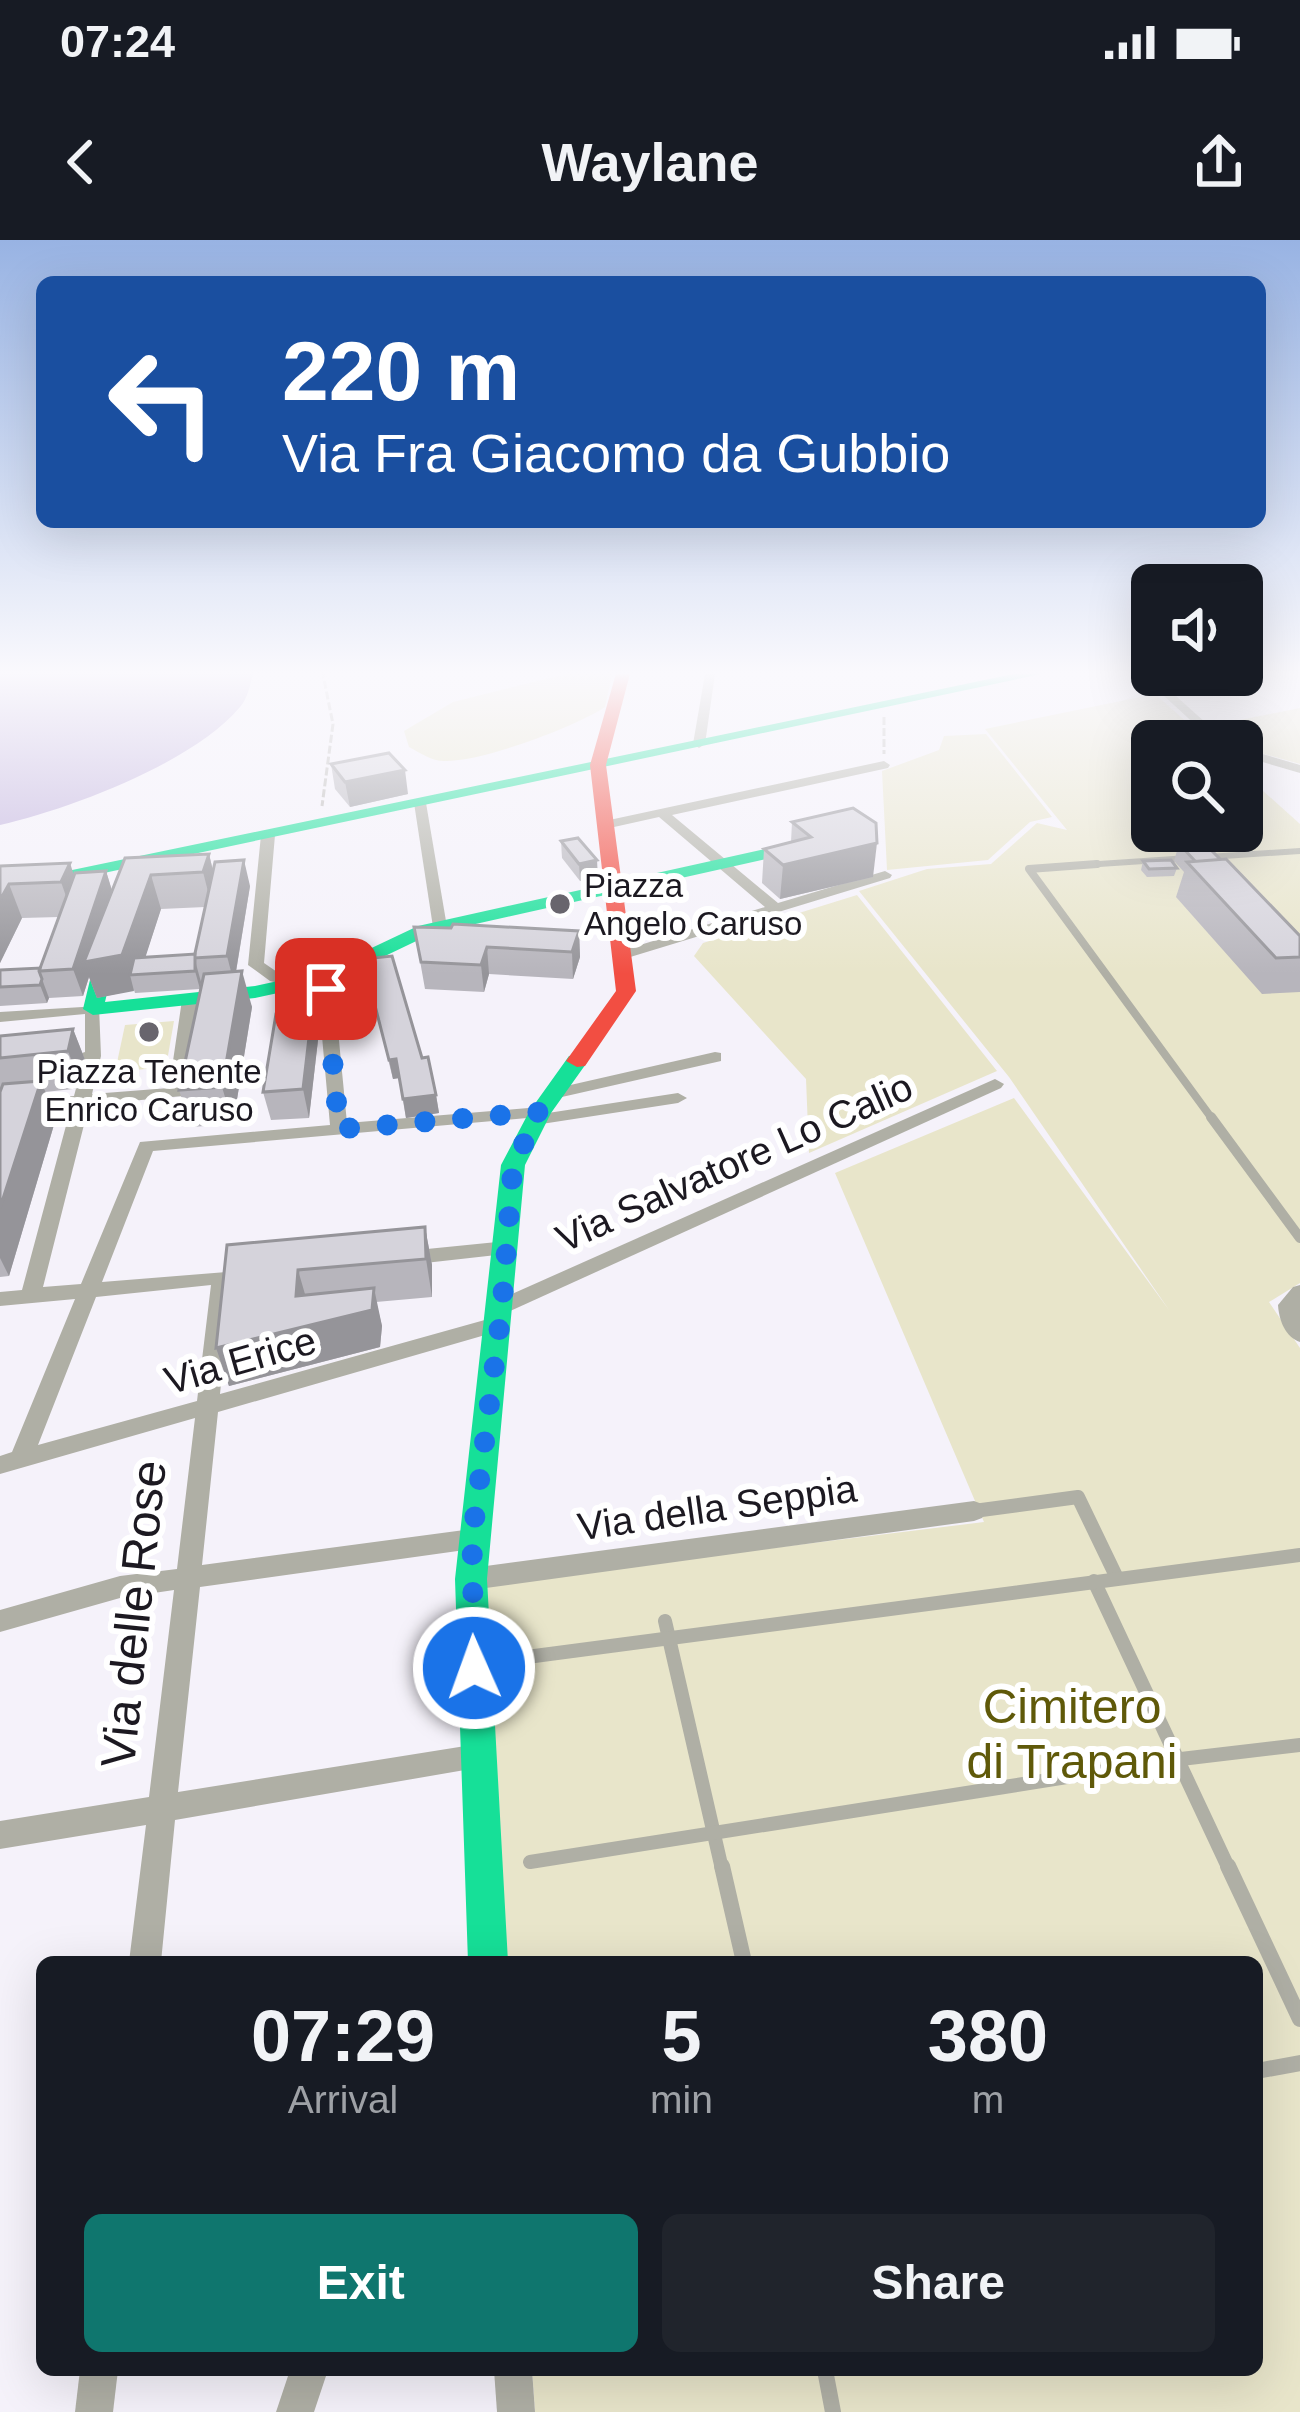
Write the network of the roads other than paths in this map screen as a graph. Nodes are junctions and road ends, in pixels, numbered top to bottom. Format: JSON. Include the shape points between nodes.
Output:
{"nodes":[{"id":1,"x":567,"y":771,"type":"edge"},
{"id":2,"x":599,"y":771,"type":"edge"},
{"id":3,"x":855,"y":771,"type":"edge"},
{"id":4,"x":420,"y":802,"type":"junction"},
{"id":5,"x":662,"y":813,"type":"junction"},
{"id":6,"x":605,"y":825,"type":"junction"},
{"id":7,"x":268,"y":835,"type":"junction"},
{"id":8,"x":837,"y":837,"type":"edge"},
{"id":9,"x":1300,"y":851,"type":"edge"},
{"id":10,"x":723,"y":865,"type":"junction"},
{"id":11,"x":885,"y":875,"type":"dead end"},
{"id":12,"x":0,"y":890,"type":"edge"},
{"id":13,"x":614,"y":891,"type":"junction"},
{"id":14,"x":777,"y":910,"type":"junction"},
{"id":15,"x":440,"y":927,"type":"junction"},
{"id":16,"x":112,"y":932,"type":"edge"},
{"id":17,"x":622,"y":955,"type":"junction"},
{"id":18,"x":302,"y":982,"type":"junction"},
{"id":19,"x":200,"y":999,"type":"junction"},
{"id":20,"x":92,"y":1009,"type":"junction"},
{"id":21,"x":0,"y":1017,"type":"edge"},
{"id":22,"x":92,"y":1056,"type":"junction"},
{"id":23,"x":715,"y":1057,"type":"dead end"},
{"id":24,"x":69,"y":1058,"type":"edge"},
{"id":25,"x":995,"y":1084,"type":"dead end"},
{"id":26,"x":678,"y":1098,"type":"dead end"},
{"id":27,"x":80,"y":1101,"type":"junction"},
{"id":28,"x":0,"y":1108,"type":"edge"},
{"id":29,"x":543,"y":1109,"type":"junction"},
{"id":30,"x":339,"y":1129,"type":"junction"},
{"id":31,"x":1300,"y":1238,"type":"edge"},
{"id":32,"x":507,"y":1248,"type":"junction"},
{"id":33,"x":388,"y":1260,"type":"edge"},
{"id":34,"x":88,"y":1292,"type":"junction"},
{"id":35,"x":1300,"y":1292,"type":"edge"},
{"id":36,"x":31,"y":1296,"type":"junction"},
{"id":37,"x":0,"y":1299,"type":"edge"},
{"id":38,"x":500,"y":1316,"type":"junction"},
{"id":39,"x":1300,"y":1334,"type":"edge"},
{"id":40,"x":207,"y":1407,"type":"junction"},
{"id":41,"x":10,"y":1462,"type":"edge"},
{"id":42,"x":974,"y":1511,"type":"joint"},
{"id":43,"x":472,"y":1539,"type":"junction"},
{"id":44,"x":1300,"y":1555,"type":"edge"},
{"id":45,"x":188,"y":1578,"type":"junction"},
{"id":46,"x":1117,"y":1578,"type":"junction"},
{"id":47,"x":471,"y":1579,"type":"junction"},
{"id":48,"x":1094,"y":1580,"type":"junction"},
{"id":49,"x":0,"y":1621,"type":"edge"},
{"id":50,"x":665,"y":1622,"type":"dead end"},
{"id":51,"x":667,"y":1639,"type":"junction"},
{"id":52,"x":527,"y":1657,"type":"dead end"},
{"id":53,"x":1300,"y":1744,"type":"edge"},
{"id":54,"x":478,"y":1757,"type":"junction"},
{"id":55,"x":1181,"y":1759,"type":"junction"},
{"id":56,"x":162,"y":1808,"type":"junction"},
{"id":57,"x":0,"y":1835,"type":"edge"},
{"id":58,"x":717,"y":1835,"type":"junction"},
{"id":59,"x":530,"y":1862,"type":"dead end"},
{"id":60,"x":146,"y":1956,"type":"edge"},
{"id":61,"x":488,"y":1956,"type":"edge"},
{"id":62,"x":743,"y":1956,"type":"edge"},
{"id":63,"x":1300,"y":2019,"type":"edge"},
{"id":64,"x":1300,"y":2063,"type":"edge"},
{"id":65,"x":1263,"y":2070,"type":"edge"},
{"id":66,"x":98,"y":2376,"type":"edge"},
{"id":67,"x":307,"y":2376,"type":"edge"},
{"id":68,"x":513,"y":2376,"type":"edge"},
{"id":69,"x":826,"y":2376,"type":"edge"},
{"id":70,"x":94,"y":2412,"type":"edge"},
{"id":71,"x":296,"y":2412,"type":"edge"},
{"id":72,"x":516,"y":2412,"type":"edge"},
{"id":73,"x":833,"y":2412,"type":"edge"}],
"edges":[{"from":1,"to":4,"type":"street"},
{"from":2,"to":6,"type":"street"},
{"from":3,"to":5,"type":"street"},
{"from":4,"to":7,"type":"street"},
{"from":4,"to":15,"type":"street"},
{"from":5,"to":6,"type":"street"},
{"from":5,"to":10,"type":"street"},
{"from":6,"to":13,"type":"street"},
{"from":7,"to":12,"type":"street","via":[[126,873]]},
{"from":7,"to":18,"type":"street","via":[[256,965]]},
{"from":8,"to":10,"type":"street"},
{"from":9,"to":31,"type":"lane","via":[[1029,869]]},
{"from":10,"to":13,"type":"street"},
{"from":10,"to":14,"type":"street"},
{"from":11,"to":14,"type":"street"},
{"from":13,"to":15,"type":"street"},
{"from":13,"to":17,"type":"street"},
{"from":14,"to":17,"type":"street"},
{"from":15,"to":18,"type":"street"},
{"from":16,"to":20,"type":"street"},
{"from":17,"to":29,"type":"street","via":[[626,991]]},
{"from":18,"to":19,"type":"street"},
{"from":18,"to":30,"type":"street","via":[[326,989]]},
{"from":19,"to":20,"type":"street"},
{"from":19,"to":27,"type":"street","via":[[177,1092]]},
{"from":20,"to":21,"type":"street"},
{"from":20,"to":22,"type":"street"},
{"from":22,"to":24,"type":"street"},
{"from":22,"to":27,"type":"street"},
{"from":23,"to":29,"type":"street"},
{"from":25,"to":38,"type":"street","name":"Via Salvatore Lo Calio"},
{"from":26,"to":29,"type":"street"},
{"from":27,"to":28,"type":"street"},
{"from":27,"to":36,"type":"street"},
{"from":29,"to":30,"type":"street"},
{"from":29,"to":32,"type":"street","via":[[513,1165]]},
{"from":30,"to":34,"type":"street","via":[[146,1146]]},
{"from":32,"to":33,"type":"street"},
{"from":32,"to":38,"type":"street"},
{"from":34,"to":36,"type":"street"},
{"from":34,"to":40,"type":"street","name":"Via delle Rose","via":[[234,1276]]},
{"from":34,"to":41,"type":"street"},
{"from":35,"to":39,"type":"street","via":[[1288,1305]]},
{"from":36,"to":37,"type":"street"},
{"from":38,"to":40,"type":"street","name":"Via Erice"},
{"from":38,"to":43,"type":"street"},
{"from":40,"to":41,"type":"street","name":"Via Erice"},
{"from":40,"to":45,"type":"street","name":"Via delle Rose"},
{"from":42,"to":46,"type":"lane","via":[[1078,1497]]},
{"from":42,"to":47,"type":"street","name":"Via della Seppia"},
{"from":43,"to":45,"type":"street"},
{"from":43,"to":47,"type":"street"},
{"from":44,"to":46,"type":"lane"},
{"from":45,"to":49,"type":"street","via":[[120,1587]]},
{"from":45,"to":56,"type":"street","name":"Via delle Rose"},
{"from":46,"to":48,"type":"lane"},
{"from":47,"to":54,"type":"street"},
{"from":48,"to":51,"type":"lane"},
{"from":48,"to":55,"type":"lane"},
{"from":50,"to":51,"type":"lane"},
{"from":51,"to":52,"type":"lane"},
{"from":51,"to":58,"type":"lane"},
{"from":53,"to":55,"type":"lane"},
{"from":54,"to":56,"type":"street"},
{"from":54,"to":61,"type":"street"},
{"from":55,"to":58,"type":"lane"},
{"from":55,"to":63,"type":"lane"},
{"from":56,"to":57,"type":"street"},
{"from":56,"to":60,"type":"street","name":"Via delle Rose"},
{"from":58,"to":59,"type":"lane"},
{"from":58,"to":62,"type":"lane"},
{"from":64,"to":65,"type":"lane"},
{"from":66,"to":70,"type":"street"},
{"from":67,"to":71,"type":"street"},
{"from":68,"to":72,"type":"street"},
{"from":69,"to":73,"type":"lane"}]}
